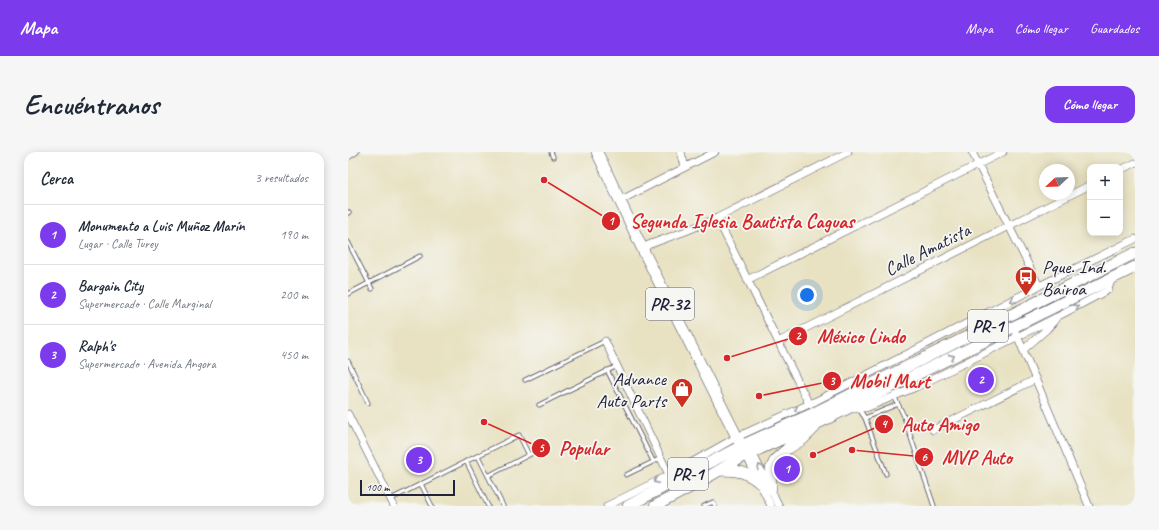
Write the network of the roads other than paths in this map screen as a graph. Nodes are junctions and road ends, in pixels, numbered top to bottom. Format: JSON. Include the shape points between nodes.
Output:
{"nodes":[{"id":1,"x":357,"y":152,"type":"edge"},
{"id":2,"x":551,"y":152,"type":"edge"},
{"id":3,"x":596,"y":152,"type":"edge"},
{"id":4,"x":602,"y":152,"type":"edge"},
{"id":5,"x":681,"y":152,"type":"edge"},
{"id":6,"x":715,"y":152,"type":"edge"},
{"id":7,"x":848,"y":152,"type":"edge"},
{"id":8,"x":972,"y":152,"type":"edge"},
{"id":9,"x":1003,"y":152,"type":"edge"},
{"id":10,"x":349,"y":156,"type":"edge"},
{"id":11,"x":553,"y":157,"type":"dead end"},
{"id":12,"x":1135,"y":162,"type":"edge"},
{"id":13,"x":978,"y":164,"type":"junction"},
{"id":14,"x":685,"y":167,"type":"junction"},
{"id":15,"x":1123,"y":168,"type":"edge"},
{"id":16,"x":1087,"y":187,"type":"edge"},
{"id":17,"x":621,"y":199,"type":"junction"},
{"id":18,"x":717,"y":218,"type":"junction"},
{"id":19,"x":1009,"y":226,"type":"junction"},
{"id":20,"x":1135,"y":239,"type":"edge"},
{"id":21,"x":348,"y":242,"type":"edge"},
{"id":22,"x":645,"y":248,"type":"junction"},
{"id":23,"x":1135,"y":253,"type":"edge"},
{"id":24,"x":420,"y":256,"type":"dead end"},
{"id":25,"x":1135,"y":267,"type":"edge"},
{"id":26,"x":1112,"y":278,"type":"junction"},
{"id":27,"x":747,"y":280,"type":"junction"},
{"id":28,"x":369,"y":283,"type":"junction"},
{"id":29,"x":1039,"y":286,"type":"junction"},
{"id":30,"x":372,"y":289,"type":"dead end"},
{"id":31,"x":1060,"y":290,"type":"junction"},
{"id":32,"x":348,"y":294,"type":"edge"},
{"id":33,"x":1057,"y":317,"type":"junction"},
{"id":34,"x":1016,"y":332,"type":"junction"},
{"id":35,"x":962,"y":339,"type":"junction"},
{"id":36,"x":605,"y":341,"type":"joint"},
{"id":37,"x":778,"y":342,"type":"junction"},
{"id":38,"x":1023,"y":350,"type":"junction"},
{"id":39,"x":348,"y":362,"type":"edge"},
{"id":40,"x":617,"y":366,"type":"junction"},
{"id":41,"x":608,"y":370,"type":"junction"},
{"id":42,"x":525,"y":380,"type":"dead end"},
{"id":43,"x":1036,"y":380,"type":"junction"},
{"id":44,"x":894,"y":396,"type":"junction"},
{"id":45,"x":841,"y":399,"type":"junction"},
{"id":46,"x":368,"y":403,"type":"dead end"},
{"id":47,"x":813,"y":403,"type":"junction"},
{"id":48,"x":539,"y":404,"type":"dead end"},
{"id":49,"x":898,"y":404,"type":"junction"},
{"id":50,"x":854,"y":408,"type":"junction"},
{"id":51,"x":348,"y":414,"type":"edge"},
{"id":52,"x":865,"y":418,"type":"junction"},
{"id":53,"x":820,"y":422,"type":"junction"},
{"id":54,"x":933,"y":430,"type":"dead end"},
{"id":55,"x":744,"y":445,"type":"junction"},
{"id":56,"x":542,"y":448,"type":"dead end"},
{"id":57,"x":529,"y":455,"type":"junction"},
{"id":58,"x":478,"y":456,"type":"junction"},
{"id":59,"x":661,"y":458,"type":"junction"},
{"id":60,"x":466,"y":461,"type":"junction"},
{"id":61,"x":653,"y":461,"type":"junction"},
{"id":62,"x":720,"y":470,"type":"junction"},
{"id":63,"x":886,"y":474,"type":"dead end"},
{"id":64,"x":626,"y":475,"type":"dead end"},
{"id":65,"x":669,"y":475,"type":"junction"},
{"id":66,"x":488,"y":476,"type":"junction"},
{"id":67,"x":760,"y":483,"type":"junction"},
{"id":68,"x":421,"y":484,"type":"junction"},
{"id":69,"x":770,"y":488,"type":"junction"},
{"id":70,"x":391,"y":499,"type":"junction"},
{"id":71,"x":394,"y":506,"type":"edge"},
{"id":72,"x":432,"y":506,"type":"edge"},
{"id":73,"x":488,"y":506,"type":"edge"},
{"id":74,"x":503,"y":506,"type":"edge"},
{"id":75,"x":606,"y":506,"type":"edge"},
{"id":76,"x":628,"y":506,"type":"edge"},
{"id":77,"x":655,"y":506,"type":"edge"},
{"id":78,"x":704,"y":506,"type":"edge"},
{"id":79,"x":716,"y":506,"type":"edge"},
{"id":80,"x":771,"y":506,"type":"edge"},
{"id":81,"x":779,"y":506,"type":"edge"},
{"id":82,"x":934,"y":506,"type":"edge"},
{"id":83,"x":1089,"y":506,"type":"edge"}],
"edges":[{"from":1,"to":10,"type":"lane"},
{"from":2,"to":11,"type":"lane"},
{"from":3,"to":17,"type":"main road","number":"PR-32"},
{"from":4,"to":17,"type":"main road","number":"PR-32"},
{"from":5,"to":14,"type":"street"},
{"from":6,"to":14,"type":"street"},
{"from":7,"to":18,"type":"street"},
{"from":8,"to":13,"type":"street"},
{"from":9,"to":13,"type":"street"},
{"from":12,"to":15,"type":"street"},
{"from":13,"to":19,"type":"street"},
{"from":13,"to":27,"type":"street"},
{"from":14,"to":17,"type":"street"},
{"from":16,"to":19,"type":"street","name":"Calle Amatista"},
{"from":17,"to":22,"type":"main road","number":"PR-32"},
{"from":18,"to":22,"type":"street"},
{"from":18,"to":27,"type":"street"},
{"from":19,"to":29,"type":"street"},
{"from":19,"to":37,"type":"street","name":"Calle Amatista"},
{"from":20,"to":29,"type":"street"},
{"from":21,"to":28,"type":"lane"},
{"from":22,"to":55,"type":"main road","number":"PR-32"},
{"from":22,"to":55,"type":"main road","number":"PR-32","via":[[692,337]]},
{"from":23,"to":31,"type":"main road","number":"PR-1"},
{"from":24,"to":28,"type":"lane"},
{"from":25,"to":26,"type":"main road","number":"PR-1"},
{"from":33,"to":26,"type":"street","one_way":true,"via":[[1108,290]]},
{"from":26,"to":34,"type":"main road","number":"PR-1"},
{"from":27,"to":37,"type":"street"},
{"from":28,"to":30,"type":"lane"},
{"from":28,"to":32,"type":"lane"},
{"from":29,"to":47,"type":"street","one_way":true},
{"from":31,"to":34,"type":"main road","via":[[1042,306],[1027,314]]},
{"from":31,"to":35,"type":"main road","number":"PR-1"},
{"from":33,"to":34,"type":"street"},
{"from":33,"to":38,"type":"street"},
{"from":34,"to":35,"type":"main road","via":[[998,329],[979,337]]},
{"from":34,"to":38,"type":"street"},
{"from":34,"to":44,"type":"street","via":[[916,387]]},
{"from":50,"to":34,"type":"main road","number":"PR-1","one_way":true},
{"from":35,"to":45,"type":"main road","number":"PR-1"},
{"from":36,"to":40,"type":"street"},
{"from":36,"to":42,"type":"lane"},
{"from":37,"to":47,"type":"street"},
{"from":38,"to":43,"type":"street"},
{"from":39,"to":46,"type":"lane"},
{"from":40,"to":41,"type":"lane"},
{"from":40,"to":59,"type":"street"},
{"from":41,"to":48,"type":"lane"},
{"from":41,"to":61,"type":"lane"},
{"from":43,"to":54,"type":"street"},
{"from":43,"to":83,"type":"street"},
{"from":44,"to":49,"type":"lane"},
{"from":44,"to":50,"type":"street","via":[[866,408]]},
{"from":45,"to":47,"type":"street"},
{"from":45,"to":55,"type":"main road"},
{"from":47,"to":55,"type":"street","one_way":true},
{"from":49,"to":52,"type":"lane"},
{"from":49,"to":82,"type":"lane"},
{"from":50,"to":52,"type":"lane"},
{"from":50,"to":53,"type":"main road","number":"PR-1"},
{"from":51,"to":70,"type":"street"},
{"from":52,"to":63,"type":"lane"},
{"from":53,"to":55,"type":"main road","number":"PR-1"},
{"from":53,"to":69,"type":"main road","via":[[803,439],[776,458],[771,468]]},
{"from":55,"to":62,"type":"main road","number":"PR-1"},
{"from":55,"to":65,"type":"street"},
{"from":55,"to":67,"type":"street"},
{"from":69,"to":55,"type":"street","one_way":true},
{"from":55,"to":76,"type":"main road","number":"PR-1"},
{"from":56,"to":57,"type":"lane"},
{"from":57,"to":58,"type":"lane","via":[[518,435]]},
{"from":57,"to":66,"type":"lane"},
{"from":58,"to":60,"type":"lane"},
{"from":58,"to":66,"type":"lane"},
{"from":59,"to":61,"type":"lane"},
{"from":59,"to":65,"type":"street"},
{"from":60,"to":68,"type":"lane"},
{"from":60,"to":73,"type":"lane"},
{"from":61,"to":64,"type":"lane"},
{"from":62,"to":67,"type":"main road","via":[[746,473]]},
{"from":62,"to":77,"type":"main road","number":"PR-1"},
{"from":65,"to":75,"type":"street","one_way":true},
{"from":66,"to":74,"type":"lane"},
{"from":67,"to":80,"type":"street"},
{"from":68,"to":70,"type":"lane"},
{"from":68,"to":72,"type":"lane"},
{"from":69,"to":81,"type":"street"},
{"from":70,"to":71,"type":"street"},
{"from":78,"to":79,"type":"lane","via":[[713,502]]}]}
